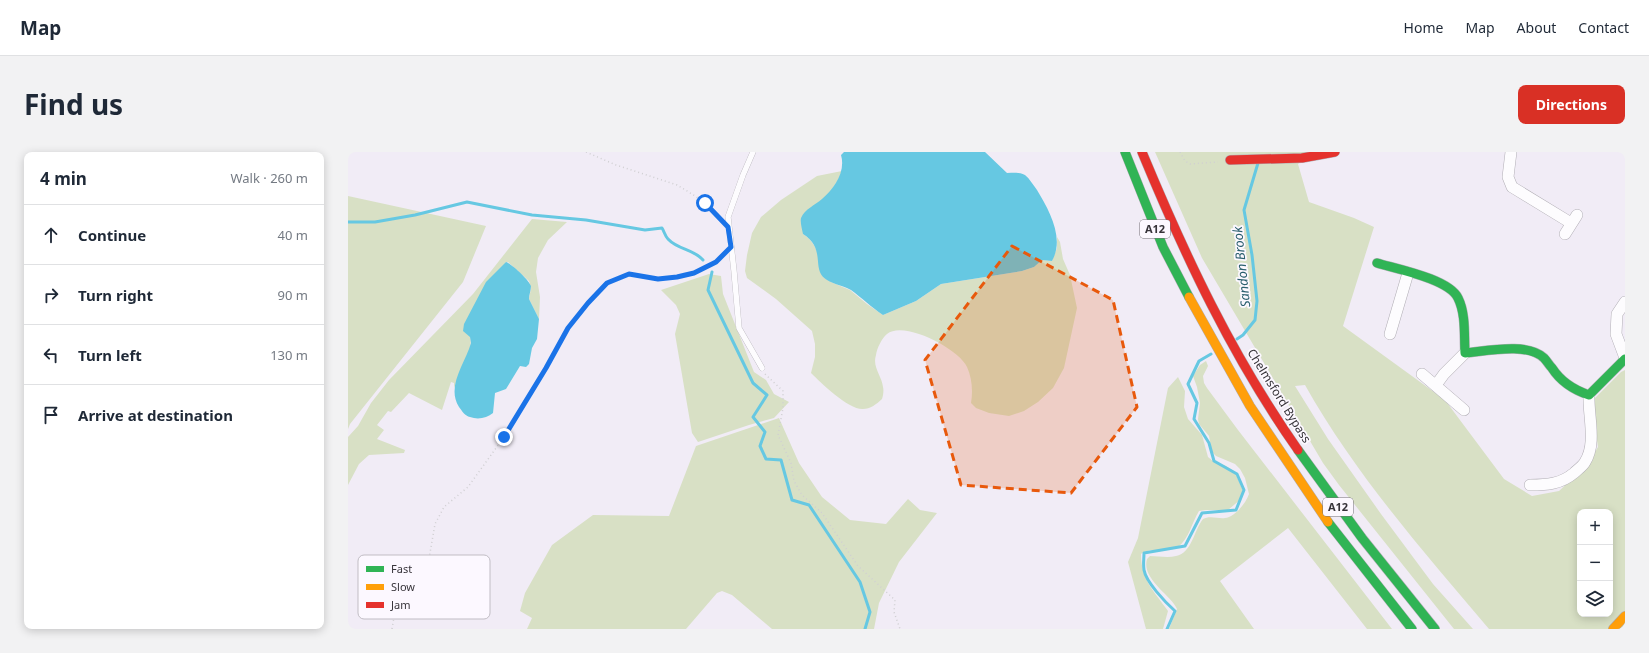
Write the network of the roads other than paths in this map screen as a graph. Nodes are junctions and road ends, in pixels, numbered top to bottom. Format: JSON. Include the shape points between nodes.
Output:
{"nodes":[{"id":1,"x":753,"y":152,"type":"edge"},
{"id":2,"x":1125,"y":152,"type":"edge"},
{"id":3,"x":1142,"y":152,"type":"edge"},
{"id":4,"x":1335,"y":152,"type":"edge"},
{"id":5,"x":1511,"y":152,"type":"edge"},
{"id":6,"x":1230,"y":160,"type":"road end"},
{"id":7,"x":1565,"y":234,"type":"dead end"},
{"id":8,"x":1377,"y":263,"type":"dead end"},
{"id":9,"x":1408,"y":273,"type":"junction"},
{"id":10,"x":1625,"y":302,"type":"edge"},
{"id":11,"x":1390,"y":334,"type":"dead end"},
{"id":12,"x":1465,"y":353,"type":"junction"},
{"id":13,"x":1625,"y":359,"type":"edge"},
{"id":14,"x":762,"y":368,"type":"road end"},
{"id":15,"x":1422,"y":374,"type":"dead end"},
{"id":16,"x":1436,"y":385,"type":"junction"},
{"id":17,"x":1589,"y":394,"type":"junction"},
{"id":18,"x":1464,"y":410,"type":"dead end"},
{"id":19,"x":1530,"y":484,"type":"dead end"},
{"id":20,"x":1625,"y":616,"type":"edge"},
{"id":21,"x":1412,"y":629,"type":"edge"},
{"id":22,"x":1435,"y":629,"type":"edge"},
{"id":23,"x":1613,"y":629,"type":"edge"}],
"edges":[{"from":1,"to":14,"type":"lane","via":[[728,218],[728,227],[739,328]]},
{"from":2,"to":21,"type":"main road","number":"A12","via":[[1163,247],[1238,387],[1336,534]]},
{"from":3,"to":22,"type":"main road","name":"Chelmsford Bypass","number":"A12","via":[[1206,296],[1251,378],[1341,510]]},
{"from":4,"to":6,"type":"main road","via":[[1302,158]]},
{"from":5,"to":7,"type":"street","via":[[1508,177],[1512,186],[1574,219]]},
{"from":8,"to":9,"type":"main road"},
{"from":9,"to":11,"type":"street"},
{"from":9,"to":12,"type":"main road","via":[[1442,283],[1455,291],[1461,304]]},
{"from":10,"to":13,"type":"street","via":[[1617,314],[1616,334]]},
{"from":12,"to":16,"type":"street"},
{"from":12,"to":17,"type":"main road","via":[[1513,349],[1532,352],[1544,358],[1566,384],[1577,392]]},
{"from":13,"to":17,"type":"main road"},
{"from":15,"to":16,"type":"street"},
{"from":16,"to":18,"type":"street"},
{"from":17,"to":19,"type":"street","via":[[1591,431],[1585,463],[1566,479],[1546,486]]},
{"from":20,"to":23,"type":"main road"}]}
